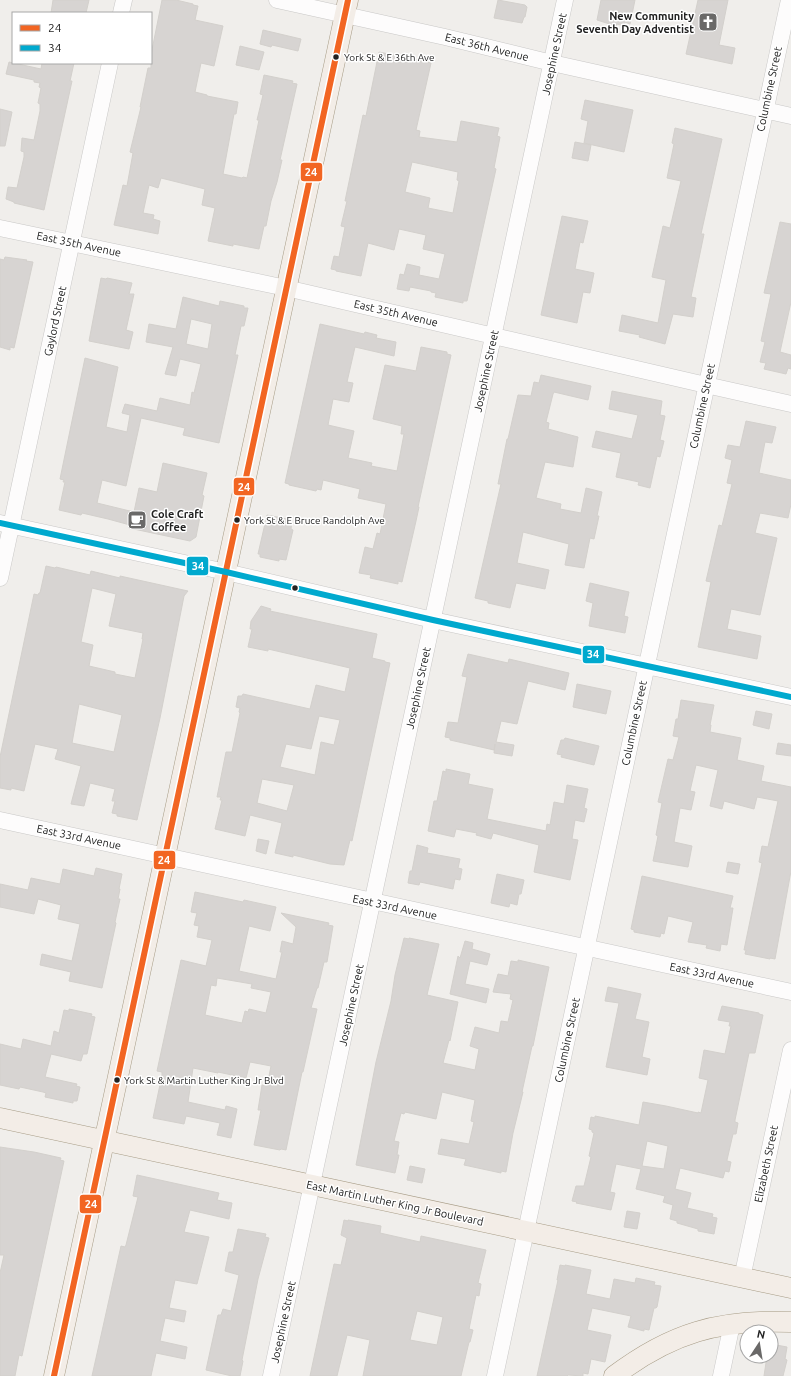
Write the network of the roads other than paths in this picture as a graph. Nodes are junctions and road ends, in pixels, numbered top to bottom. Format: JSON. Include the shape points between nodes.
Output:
{"nodes":[{"id":1,"x":124,"y":0,"type":"edge"},
{"id":2,"x":277,"y":0,"type":"edge"},
{"id":3,"x":565,"y":0,"type":"edge"},
{"id":4,"x":788,"y":0,"type":"edge"},
{"id":5,"x":347,"y":7,"type":"edge"},
{"id":6,"x":121,"y":12,"type":"edge"},
{"id":7,"x":552,"y":63,"type":"junction"},
{"id":8,"x":110,"y":64,"type":"edge"},
{"id":9,"x":765,"y":110,"type":"junction"},
{"id":10,"x":791,"y":116,"type":"edge"},
{"id":11,"x":0,"y":228,"type":"edge"},
{"id":12,"x":72,"y":243,"type":"junction"},
{"id":13,"x":286,"y":288,"type":"junction"},
{"id":14,"x":494,"y":336,"type":"junction"},
{"id":15,"x":706,"y":385,"type":"junction"},
{"id":16,"x":791,"y":404,"type":"edge"},
{"id":17,"x":6,"y":525,"type":"edge"},
{"id":18,"x":226,"y":572,"type":"junction"},
{"id":19,"x":0,"y":578,"type":"edge"},
{"id":20,"x":433,"y":620,"type":"junction"},
{"id":21,"x":647,"y":666,"type":"junction"},
{"id":22,"x":791,"y":697,"type":"edge"},
{"id":23,"x":0,"y":820,"type":"edge"},
{"id":24,"x":165,"y":856,"type":"junction"},
{"id":25,"x":373,"y":902,"type":"junction"},
{"id":26,"x":586,"y":948,"type":"junction"},
{"id":27,"x":791,"y":992,"type":"edge"},
{"id":28,"x":791,"y":1050,"type":"edge"},
{"id":29,"x":0,"y":1118,"type":"edge"},
{"id":30,"x":104,"y":1141,"type":"junction"},
{"id":31,"x":312,"y":1185,"type":"junction"},
{"id":32,"x":526,"y":1231,"type":"junction"},
{"id":33,"x":742,"y":1278,"type":"junction"},
{"id":34,"x":791,"y":1288,"type":"edge"},
{"id":35,"x":791,"y":1322,"type":"edge"},
{"id":36,"x":732,"y":1324,"type":"junction"},
{"id":37,"x":54,"y":1376,"type":"edge"},
{"id":38,"x":271,"y":1376,"type":"edge"},
{"id":39,"x":495,"y":1376,"type":"edge"},
{"id":40,"x":614,"y":1376,"type":"edge"},
{"id":41,"x":721,"y":1376,"type":"edge"}],
"edges":[{"from":1,"to":6,"type":"street"},
{"from":2,"to":5,"type":"street","name":"East 36th Avenue"},
{"from":3,"to":7,"type":"street","name":"Josephine Street"},
{"from":4,"to":9,"type":"street","name":"Columbine Street"},
{"from":5,"to":7,"type":"street","name":"East 36th Avenue","via":[[444,37]]},
{"from":5,"to":13,"type":"main road"},
{"from":7,"to":9,"type":"street","name":"East 36th Avenue"},
{"from":7,"to":14,"type":"street","name":"Josephine Street"},
{"from":8,"to":12,"type":"street","name":"Gaylord Street"},
{"from":9,"to":10,"type":"street","name":"East 36th Avenue"},
{"from":9,"to":15,"type":"street","name":"Columbine Street"},
{"from":11,"to":12,"type":"street","name":"East 35th Avenue"},
{"from":12,"to":13,"type":"street","name":"East 35th Avenue"},
{"from":12,"to":17,"type":"street","name":"Gaylord Street"},
{"from":13,"to":14,"type":"street","name":"East 35th Avenue"},
{"from":13,"to":18,"type":"main road"},
{"from":14,"to":15,"type":"street","name":"East 35th Avenue"},
{"from":14,"to":20,"type":"street","name":"Josephine Street"},
{"from":15,"to":16,"type":"street","name":"East 35th Avenue"},
{"from":15,"to":21,"type":"street","name":"Columbine Street"},
{"from":17,"to":18,"type":"street"},
{"from":17,"to":19,"type":"street","name":"Gaylord Street"},
{"from":18,"to":20,"type":"street"},
{"from":18,"to":24,"type":"main road"},
{"from":20,"to":21,"type":"street"},
{"from":20,"to":25,"type":"street","name":"Josephine Street"},
{"from":21,"to":22,"type":"street"},
{"from":21,"to":26,"type":"street","name":"Columbine Street"},
{"from":23,"to":24,"type":"street","name":"East 33rd Avenue"},
{"from":24,"to":25,"type":"street","name":"East 33rd Avenue"},
{"from":24,"to":30,"type":"main road"},
{"from":25,"to":26,"type":"street","name":"East 33rd Avenue"},
{"from":25,"to":31,"type":"street","name":"Josephine Street"},
{"from":26,"to":27,"type":"street","name":"East 33rd Avenue"},
{"from":26,"to":32,"type":"street","name":"Columbine Street"},
{"from":28,"to":33,"type":"street","name":"Elizabeth Street"},
{"from":29,"to":30,"type":"main road","name":"East Martin Luther King Jr Boulevard"},
{"from":30,"to":31,"type":"main road","name":"East Martin Luther King Jr Boulevard"},
{"from":30,"to":37,"type":"main road"},
{"from":31,"to":32,"type":"main road","name":"East Martin Luther King Jr Boulevard"},
{"from":31,"to":38,"type":"street","name":"Josephine Street"},
{"from":32,"to":33,"type":"main road","name":"East Martin Luther King Jr Boulevard"},
{"from":32,"to":39,"type":"street","name":"Columbine Street"},
{"from":33,"to":34,"type":"main road","name":"East Martin Luther King Jr Boulevard"},
{"from":35,"to":36,"type":"main road"},
{"from":36,"to":40,"type":"main road","via":[[711,1327],[665,1344],[632,1362]]},
{"from":36,"to":41,"type":"street"}]}
